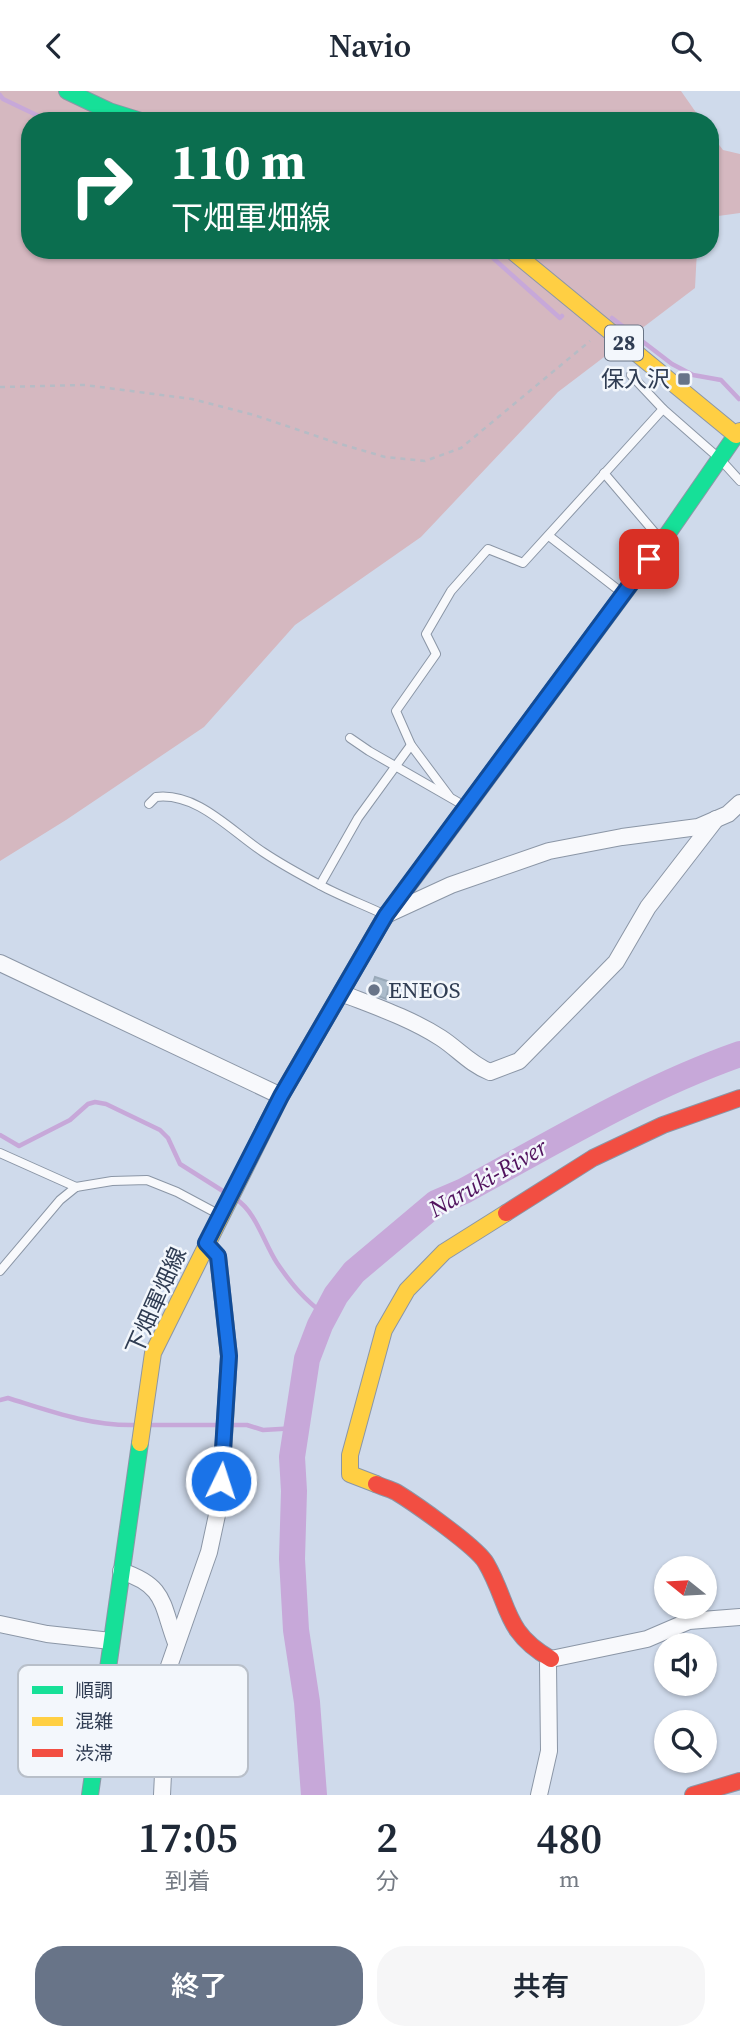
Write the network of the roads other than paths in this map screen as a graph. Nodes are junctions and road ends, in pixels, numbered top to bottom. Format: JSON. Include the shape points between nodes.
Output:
{"nodes":[{"id":1,"x":67,"y":91,"type":"edge"},
{"id":2,"x":112,"y":112,"type":"edge"},
{"id":3,"x":522,"y":259,"type":"edge"},
{"id":4,"x":631,"y":375,"type":"dead end"},
{"id":5,"x":663,"y":409,"type":"junction"},
{"id":6,"x":738,"y":433,"type":"edge"},
{"id":7,"x":720,"y":460,"type":"junction"},
{"id":8,"x":604,"y":474,"type":"junction"},
{"id":9,"x":740,"y":481,"type":"edge"},
{"id":10,"x":549,"y":535,"type":"junction"},
{"id":11,"x":662,"y":542,"type":"junction"},
{"id":12,"x":623,"y":594,"type":"junction"},
{"id":13,"x":351,"y":737,"type":"dead end"},
{"id":14,"x":411,"y":745,"type":"junction"},
{"id":15,"x":395,"y":766,"type":"junction"},
{"id":16,"x":449,"y":796,"type":"junction"},
{"id":17,"x":740,"y":803,"type":"edge"},
{"id":18,"x":149,"y":804,"type":"dead end"},
{"id":19,"x":466,"y":807,"type":"junction"},
{"id":20,"x":716,"y":819,"type":"junction"},
{"id":21,"x":320,"y":885,"type":"junction"},
{"id":22,"x":386,"y":915,"type":"junction"},
{"id":23,"x":0,"y":963,"type":"edge"},
{"id":24,"x":341,"y":993,"type":"junction"},
{"id":25,"x":281,"y":1096,"type":"junction"},
{"id":26,"x":740,"y":1098,"type":"edge"},
{"id":27,"x":0,"y":1153,"type":"edge"},
{"id":28,"x":76,"y":1187,"type":"junction"},
{"id":29,"x":221,"y":1215,"type":"junction"},
{"id":30,"x":206,"y":1243,"type":"junction"},
{"id":31,"x":0,"y":1272,"type":"edge"},
{"id":32,"x":121,"y":1571,"type":"junction"},
{"id":33,"x":740,"y":1617,"type":"edge"},
{"id":34,"x":0,"y":1624,"type":"edge"},
{"id":35,"x":111,"y":1641,"type":"junction"},
{"id":36,"x":176,"y":1643,"type":"junction"},
{"id":37,"x":551,"y":1659,"type":"junction"},
{"id":38,"x":108,"y":1665,"type":"edge"},
{"id":39,"x":169,"y":1665,"type":"edge"},
{"id":40,"x":92,"y":1777,"type":"edge"},
{"id":41,"x":162,"y":1777,"type":"edge"},
{"id":42,"x":740,"y":1781,"type":"edge"},
{"id":43,"x":90,"y":1795,"type":"edge"},
{"id":44,"x":162,"y":1795,"type":"edge"},
{"id":45,"x":539,"y":1795,"type":"edge"},
{"id":46,"x":693,"y":1795,"type":"edge"}],
"edges":[{"from":1,"to":2,"type":"main road"},
{"from":3,"to":6,"type":"main road","number":"28"},
{"from":4,"to":5,"type":"lane"},
{"from":5,"to":7,"type":"lane"},
{"from":5,"to":8,"type":"lane"},
{"from":6,"to":7,"type":"main road","name":"下畑軍畑線"},
{"from":7,"to":9,"type":"lane"},
{"from":7,"to":11,"type":"main road","name":"下畑軍畑線"},
{"from":8,"to":10,"type":"lane"},
{"from":8,"to":11,"type":"lane"},
{"from":10,"to":12,"type":"lane"},
{"from":10,"to":14,"type":"lane","via":[[523,563],[488,549],[451,591],[426,634],[436,654],[396,711]]},
{"from":11,"to":12,"type":"main road","name":"下畑軍畑線"},
{"from":12,"to":19,"type":"main road","name":"下畑軍畑線"},
{"from":13,"to":15,"type":"lane"},
{"from":14,"to":15,"type":"lane"},
{"from":14,"to":16,"type":"lane"},
{"from":15,"to":16,"type":"lane"},
{"from":15,"to":21,"type":"lane","via":[[358,818]]},
{"from":16,"to":19,"type":"lane"},
{"from":17,"to":20,"type":"street"},
{"from":18,"to":21,"type":"lane","via":[[167,795],[182,799]]},
{"from":19,"to":22,"type":"main road","name":"下畑軍畑線"},
{"from":20,"to":22,"type":"street","via":[[698,827],[549,851],[451,885]]},
{"from":20,"to":24,"type":"street","via":[[648,907],[616,963],[519,1061],[490,1072],[441,1038]]},
{"from":21,"to":22,"type":"lane"},
{"from":22,"to":24,"type":"main road","name":"下畑軍畑線"},
{"from":23,"to":25,"type":"street"},
{"from":24,"to":25,"type":"main road","name":"下畑軍畑線"},
{"from":25,"to":29,"type":"main road","name":"下畑軍畑線"},
{"from":26,"to":37,"type":"main road","via":[[663,1125],[600,1155],[444,1252],[407,1290],[384,1330],[350,1474],[394,1491],[480,1554],[490,1566],[519,1635]]},
{"from":27,"to":28,"type":"lane"},
{"from":28,"to":29,"type":"lane","via":[[147,1180]]},
{"from":28,"to":31,"type":"lane"},
{"from":29,"to":30,"type":"main road","name":"下畑軍畑線"},
{"from":30,"to":32,"type":"main road","name":"下畑軍畑線","via":[[153,1353]]},
{"from":30,"to":36,"type":"street","via":[[218,1256],[229,1356],[220,1501],[209,1552]]},
{"from":32,"to":35,"type":"main road","name":"下畑軍畑線"},
{"from":32,"to":36,"type":"street","via":[[153,1586]]},
{"from":33,"to":37,"type":"street","via":[[690,1621],[647,1639]]},
{"from":34,"to":35,"type":"street"},
{"from":35,"to":38,"type":"main road","name":"下畑軍畑線"},
{"from":36,"to":39,"type":"street"},
{"from":37,"to":45,"type":"street","via":[[549,1751]]},
{"from":40,"to":43,"type":"main road","name":"下畑軍畑線"},
{"from":41,"to":44,"type":"street"},
{"from":42,"to":46,"type":"main road"}]}
